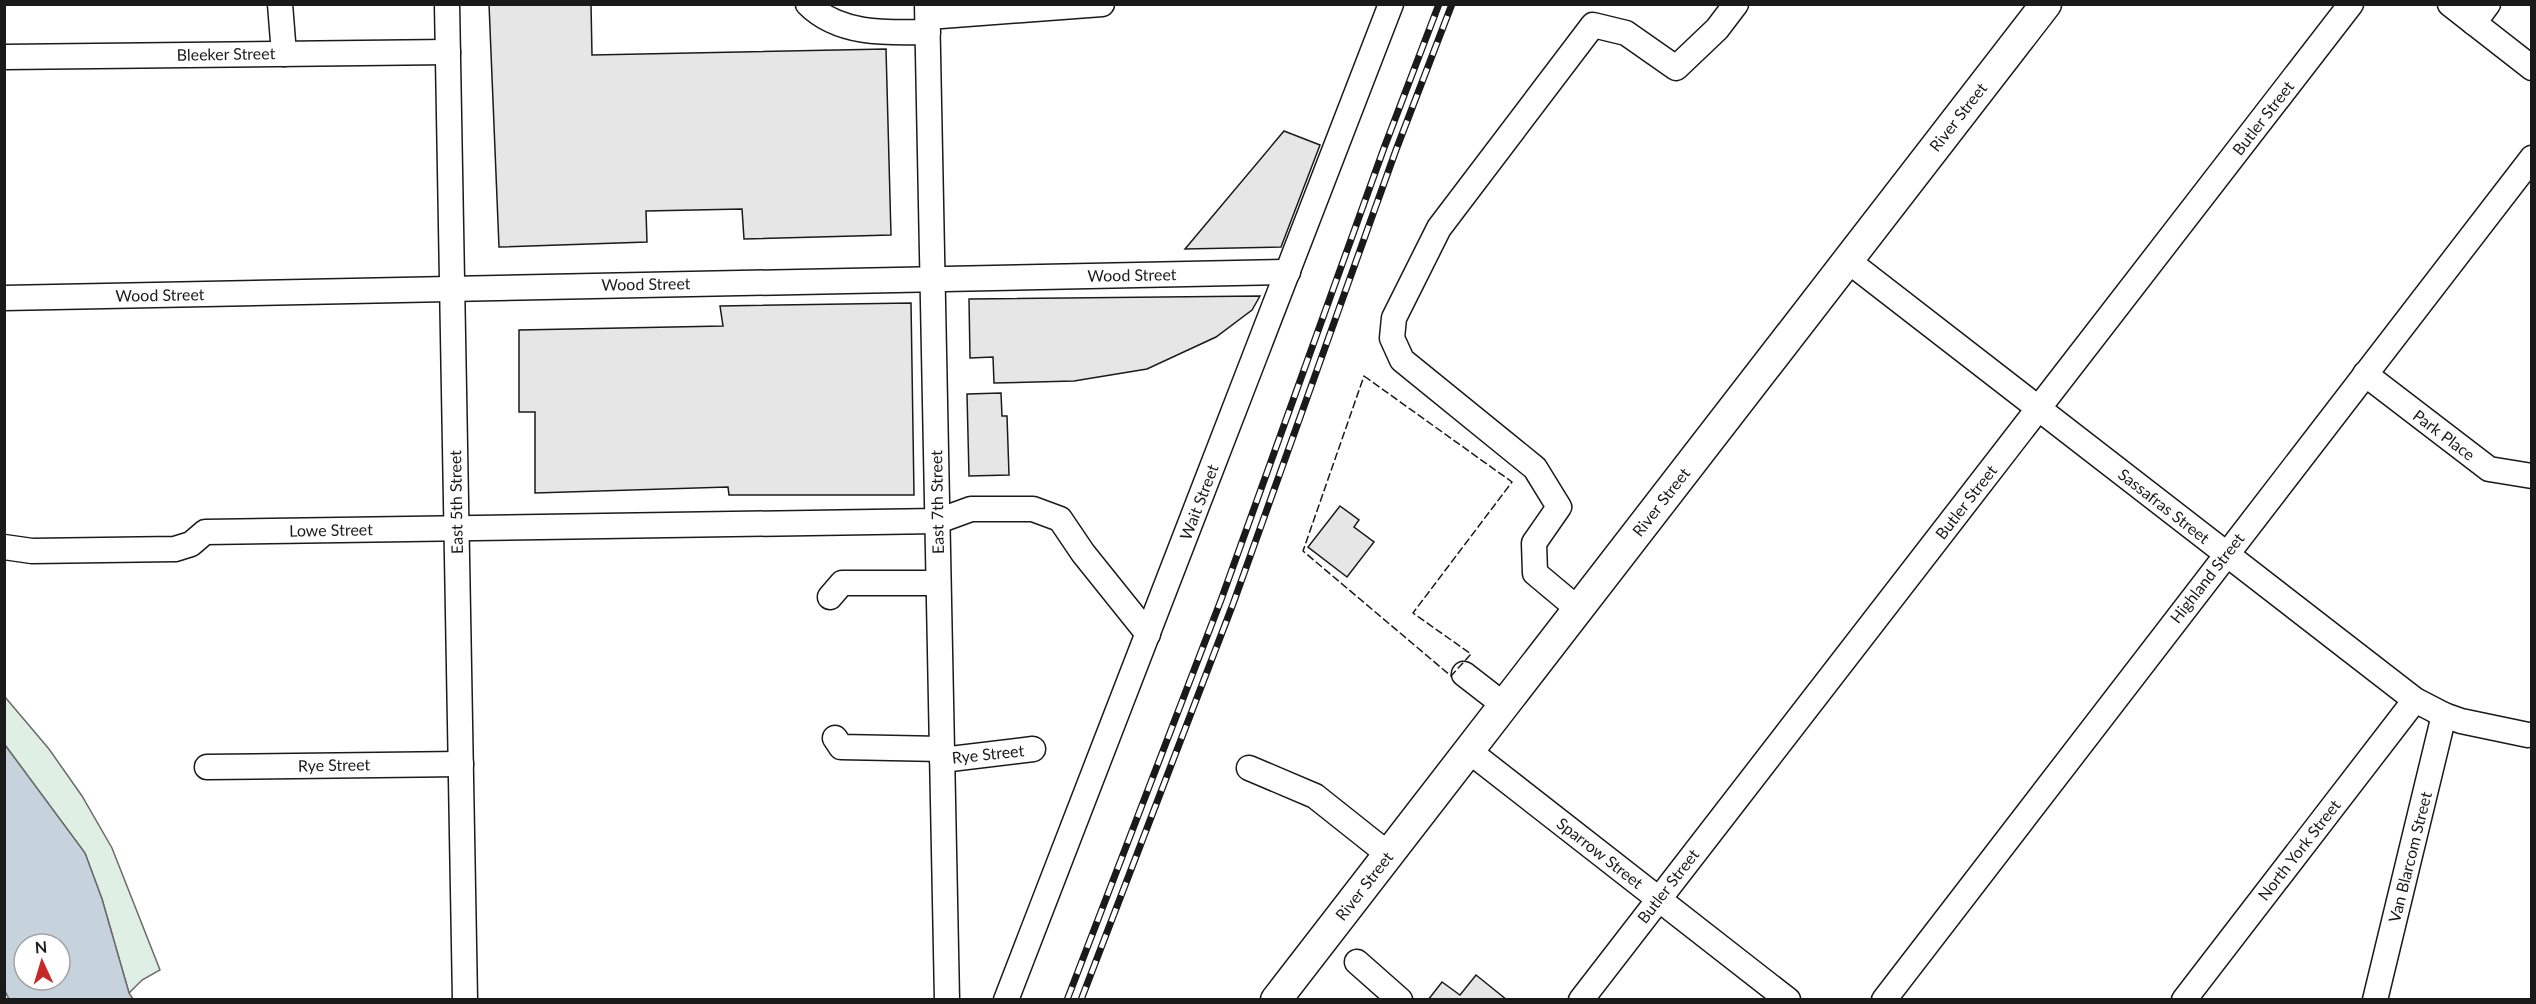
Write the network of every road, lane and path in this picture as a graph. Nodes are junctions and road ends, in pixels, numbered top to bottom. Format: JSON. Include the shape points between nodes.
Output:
{"nodes":[{"id":1,"x":280,"y":4,"type":"edge"},
{"id":2,"x":447,"y":4,"type":"edge"},
{"id":3,"x":808,"y":4,"type":"edge"},
{"id":4,"x":1102,"y":4,"type":"edge"},
{"id":5,"x":1391,"y":4,"type":"edge"},
{"id":6,"x":1736,"y":4,"type":"edge"},
{"id":7,"x":2046,"y":4,"type":"edge"},
{"id":8,"x":2351,"y":4,"type":"edge"},
{"id":9,"x":2450,"y":4,"type":"edge"},
{"id":10,"x":2481,"y":14,"type":"edge"},
{"id":11,"x":928,"y":18,"type":"edge"},
{"id":12,"x":448,"y":52,"type":"junction"},
{"id":13,"x":284,"y":54,"type":"junction"},
{"id":14,"x":4,"y":57,"type":"edge"},
{"id":15,"x":2532,"y":68,"type":"edge"},
{"id":16,"x":2532,"y":158,"type":"edge"},
{"id":17,"x":1847,"y":260,"type":"junction"},
{"id":18,"x":1288,"y":272,"type":"junction"},
{"id":19,"x":932,"y":278,"type":"junction"},
{"id":20,"x":452,"y":288,"type":"junction"},
{"id":21,"x":4,"y":298,"type":"edge"},
{"id":22,"x":2365,"y":374,"type":"junction"},
{"id":23,"x":2038,"y":409,"type":"junction"},
{"id":24,"x":2532,"y":476,"type":"edge"},
{"id":25,"x":938,"y":521,"type":"junction"},
{"id":26,"x":457,"y":527,"type":"junction"},
{"id":27,"x":4,"y":547,"type":"edge"},
{"id":28,"x":2226,"y":554,"type":"junction"},
{"id":29,"x":938,"y":583,"type":"junction"},
{"id":30,"x":830,"y":597,"type":"dead end"},
{"id":31,"x":1578,"y":609,"type":"junction"},
{"id":32,"x":1148,"y":634,"type":"junction"},
{"id":33,"x":1464,"y":674,"type":"dead end"},
{"id":34,"x":2415,"y":700,"type":"junction"},
{"id":35,"x":1504,"y":705,"type":"junction"},
{"id":36,"x":2444,"y":715,"type":"junction"},
{"id":37,"x":2528,"y":735,"type":"dead end"},
{"id":38,"x":835,"y":738,"type":"dead end"},
{"id":39,"x":1033,"y":749,"type":"dead end"},
{"id":40,"x":1468,"y":751,"type":"junction"},
{"id":41,"x":942,"y":754,"type":"junction"},
{"id":42,"x":461,"y":764,"type":"junction"},
{"id":43,"x":207,"y":767,"type":"dead end"},
{"id":44,"x":1249,"y":768,"type":"dead end"},
{"id":45,"x":1388,"y":854,"type":"junction"},
{"id":46,"x":1659,"y":899,"type":"junction"},
{"id":47,"x":1357,"y":962,"type":"dead end"},
{"id":48,"x":465,"y":999,"type":"edge"},
{"id":49,"x":947,"y":999,"type":"edge"},
{"id":50,"x":1006,"y":999,"type":"edge"},
{"id":51,"x":1276,"y":999,"type":"edge"},
{"id":52,"x":1400,"y":999,"type":"edge"},
{"id":53,"x":1581,"y":999,"type":"edge"},
{"id":54,"x":1788,"y":999,"type":"edge"},
{"id":55,"x":1884,"y":999,"type":"edge"},
{"id":56,"x":2184,"y":999,"type":"edge"},
{"id":57,"x":2375,"y":999,"type":"edge"}],
"edges":[{"from":1,"to":13,"type":"street"},
{"from":2,"to":12,"type":"street","name":"East 5th Street"},
{"from":3,"to":11,"type":"street","via":[[851,29],[896,33]]},
{"from":4,"to":11,"type":"street"},
{"from":5,"to":18,"type":"street","name":"Wait Street"},
{"from":6,"to":31,"type":"street","via":[[1717,29],[1676,68],[1626,33],[1593,25],[1439,228],[1394,318],[1392,338],[1402,360],[1535,468],[1559,507],[1534,543],[1535,573]]},
{"from":7,"to":17,"type":"main road","name":"River Street"},
{"from":8,"to":23,"type":"street","name":"Butler Street"},
{"from":9,"to":10,"type":"street"},
{"from":10,"to":15,"type":"street"},
{"from":11,"to":19,"type":"street","name":"East 7th Street"},
{"from":12,"to":13,"type":"street","name":"Bleeker Street"},
{"from":12,"to":20,"type":"street","name":"East 5th Street"},
{"from":13,"to":14,"type":"street","name":"Bleeker Street"},
{"from":16,"to":22,"type":"street","name":"Highland Street"},
{"from":17,"to":23,"type":"street","name":"Sassafras Street"},
{"from":17,"to":31,"type":"main road","name":"River Street"},
{"from":18,"to":19,"type":"street","name":"Wood Street"},
{"from":18,"to":32,"type":"street","name":"Wait Street"},
{"from":19,"to":20,"type":"street","name":"Wood Street"},
{"from":19,"to":25,"type":"street","name":"East 7th Street"},
{"from":20,"to":21,"type":"street","name":"Wood Street"},
{"from":20,"to":26,"type":"street","name":"East 5th Street"},
{"from":22,"to":24,"type":"street","name":"Park Place","via":[[2489,469]]},
{"from":22,"to":28,"type":"street","name":"Highland Street"},
{"from":23,"to":28,"type":"street","name":"Sassafras Street"},
{"from":23,"to":46,"type":"street","name":"Butler Street"},
{"from":25,"to":26,"type":"street","name":"Lowe Street"},
{"from":25,"to":29,"type":"street","name":"East 7th Street"},
{"from":25,"to":32,"type":"street","name":"Lowe Street","via":[[971,509],[1033,509],[1060,519],[1083,554]]},
{"from":26,"to":27,"type":"street","name":"Lowe Street","via":[[205,532],[191,544],[175,549]]},
{"from":26,"to":42,"type":"street","name":"East 5th Street"},
{"from":28,"to":34,"type":"street","name":"Sassafras Street"},
{"from":28,"to":55,"type":"street","name":"Highland Street"},
{"from":29,"to":30,"type":"street","via":[[842,583]]},
{"from":29,"to":41,"type":"street","name":"East 7th Street"},
{"from":31,"to":35,"type":"main road","name":"River Street"},
{"from":32,"to":50,"type":"street","name":"Wait Street"},
{"from":33,"to":35,"type":"street"},
{"from":34,"to":36,"type":"street","name":"Sassafras Street"},
{"from":34,"to":56,"type":"street","name":"North York Street"},
{"from":35,"to":40,"type":"main road","name":"River Street"},
{"from":36,"to":37,"type":"street","name":"Sassafras Street"},
{"from":36,"to":57,"type":"street","name":"Van Blarcom Street"},
{"from":38,"to":41,"type":"street","name":"Rye Street","via":[[841,747]]},
{"from":39,"to":41,"type":"street","name":"Rye Street"},
{"from":40,"to":45,"type":"main road","name":"River Street"},
{"from":40,"to":46,"type":"street","name":"Sparrow Street"},
{"from":41,"to":49,"type":"street","name":"East 7th Street"},
{"from":42,"to":43,"type":"street","name":"Rye Street"},
{"from":42,"to":48,"type":"street","name":"East 5th Street"},
{"from":44,"to":45,"type":"street","via":[[1316,796]]},
{"from":45,"to":51,"type":"main road","name":"River Street"},
{"from":46,"to":53,"type":"street","name":"Butler Street"},
{"from":46,"to":54,"type":"street","name":"Sparrow Street"},
{"from":47,"to":52,"type":"street"}]}
